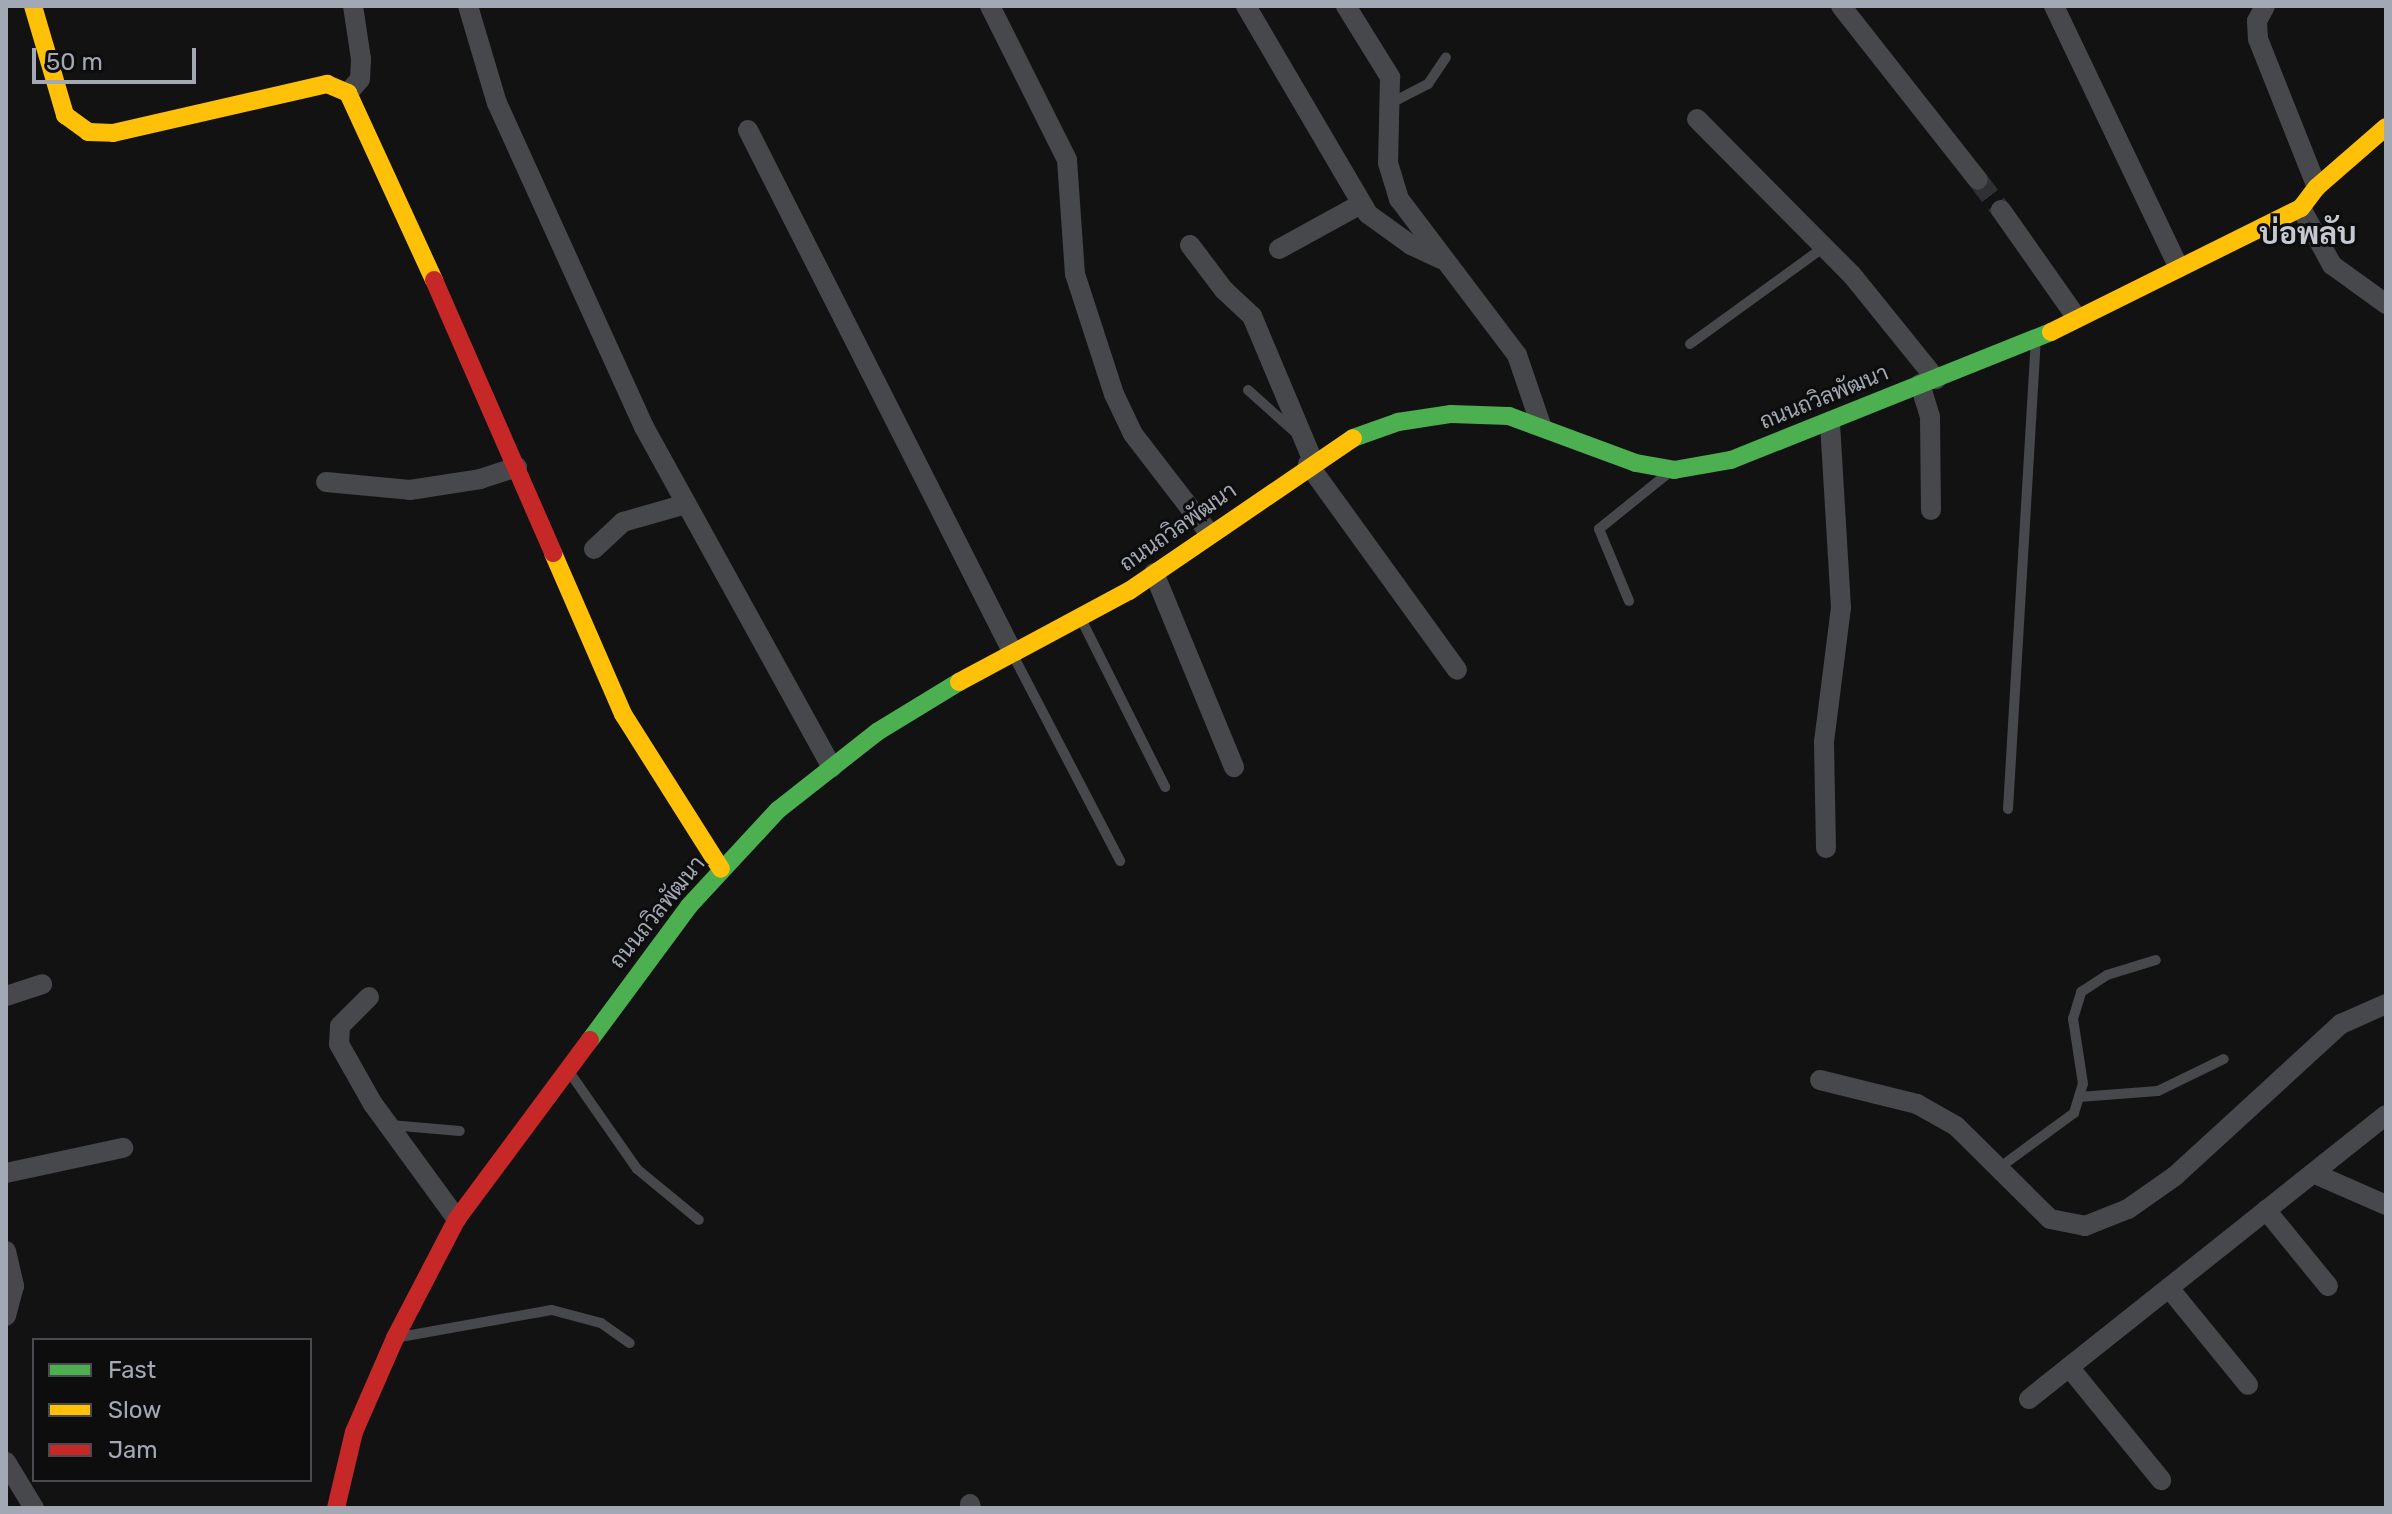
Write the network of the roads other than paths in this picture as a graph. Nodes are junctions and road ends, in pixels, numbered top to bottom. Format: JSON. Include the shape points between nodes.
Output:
{"nodes":[{"id":1,"x":33,"y":6,"type":"edge"},
{"id":2,"x":353,"y":6,"type":"edge"},
{"id":3,"x":468,"y":6,"type":"edge"},
{"id":4,"x":990,"y":6,"type":"edge"},
{"id":5,"x":1246,"y":6,"type":"edge"},
{"id":6,"x":1346,"y":6,"type":"edge"},
{"id":7,"x":1841,"y":6,"type":"edge"},
{"id":8,"x":2054,"y":6,"type":"edge"},
{"id":9,"x":2265,"y":6,"type":"edge"},
{"id":10,"x":1446,"y":57,"type":"dead end"},
{"id":11,"x":348,"y":93,"type":"junction"},
{"id":12,"x":1391,"y":103,"type":"junction"},
{"id":13,"x":1697,"y":119,"type":"dead end"},
{"id":14,"x":2386,"y":127,"type":"edge"},
{"id":15,"x":748,"y":130,"type":"dead end"},
{"id":16,"x":1978,"y":180,"type":"tunnel mouth"},
{"id":17,"x":2317,"y":187,"type":"junction"},
{"id":18,"x":1361,"y":204,"type":"junction"},
{"id":19,"x":2301,"y":208,"type":"junction"},
{"id":20,"x":2001,"y":210,"type":"tunnel mouth"},
{"id":21,"x":1190,"y":245,"type":"dead end"},
{"id":22,"x":1824,"y":247,"type":"junction"},
{"id":23,"x":1279,"y":249,"type":"dead end"},
{"id":24,"x":1445,"y":260,"type":"junction"},
{"id":25,"x":2179,"y":268,"type":"junction"},
{"id":26,"x":2386,"y":304,"type":"edge"},
{"id":27,"x":2077,"y":318,"type":"junction"},
{"id":28,"x":2037,"y":339,"type":"junction"},
{"id":29,"x":1690,"y":344,"type":"dead end"},
{"id":30,"x":1928,"y":381,"type":"junction"},
{"id":31,"x":1248,"y":390,"type":"dead end"},
{"id":32,"x":1830,"y":421,"type":"junction"},
{"id":33,"x":1541,"y":425,"type":"junction"},
{"id":34,"x":1301,"y":438,"type":"junction"},
{"id":35,"x":1310,"y":462,"type":"junction"},
{"id":36,"x":517,"y":467,"type":"junction"},
{"id":37,"x":1674,"y":470,"type":"junction"},
{"id":38,"x":326,"y":482,"type":"dead end"},
{"id":39,"x":686,"y":504,"type":"junction"},
{"id":40,"x":1931,"y":510,"type":"dead end"},
{"id":41,"x":1210,"y":534,"type":"junction"},
{"id":42,"x":594,"y":549,"type":"dead end"},
{"id":43,"x":1154,"y":573,"type":"junction"},
{"id":44,"x":1629,"y":601,"type":"dead end"},
{"id":45,"x":1081,"y":619,"type":"junction"},
{"id":46,"x":1013,"y":653,"type":"junction"},
{"id":47,"x":1457,"y":670,"type":"dead end"},
{"id":48,"x":1234,"y":767,"type":"dead end"},
{"id":49,"x":832,"y":768,"type":"junction"},
{"id":50,"x":1165,"y":787,"type":"dead end"},
{"id":51,"x":2008,"y":809,"type":"dead end"},
{"id":52,"x":1826,"y":848,"type":"dead end"},
{"id":53,"x":1120,"y":861,"type":"dead end"},
{"id":54,"x":721,"y":869,"type":"junction"},
{"id":55,"x":2156,"y":960,"type":"dead end"},
{"id":56,"x":42,"y":984,"type":"dead end"},
{"id":57,"x":6,"y":996,"type":"edge"},
{"id":58,"x":369,"y":997,"type":"dead end"},
{"id":59,"x":2386,"y":1004,"type":"edge"},
{"id":60,"x":2224,"y":1059,"type":"dead end"},
{"id":61,"x":566,"y":1067,"type":"junction"},
{"id":62,"x":1820,"y":1080,"type":"dead end"},
{"id":63,"x":2079,"y":1097,"type":"junction"},
{"id":64,"x":2386,"y":1115,"type":"edge"},
{"id":65,"x":389,"y":1125,"type":"junction"},
{"id":66,"x":460,"y":1131,"type":"dead end"},
{"id":67,"x":123,"y":1148,"type":"dead end"},
{"id":68,"x":1999,"y":1168,"type":"junction"},
{"id":69,"x":6,"y":1173,"type":"edge"},
{"id":70,"x":2313,"y":1173,"type":"junction"},
{"id":71,"x":2386,"y":1205,"type":"edge"},
{"id":72,"x":2266,"y":1210,"type":"junction"},
{"id":73,"x":457,"y":1219,"type":"junction"},
{"id":74,"x":699,"y":1220,"type":"dead end"},
{"id":75,"x":6,"y":1251,"type":"edge"},
{"id":76,"x":2328,"y":1286,"type":"dead end"},
{"id":77,"x":2169,"y":1288,"type":"junction"},
{"id":78,"x":6,"y":1316,"type":"edge"},
{"id":79,"x":395,"y":1338,"type":"junction"},
{"id":80,"x":630,"y":1343,"type":"dead end"},
{"id":81,"x":2069,"y":1367,"type":"junction"},
{"id":82,"x":2248,"y":1385,"type":"dead end"},
{"id":83,"x":2029,"y":1399,"type":"dead end"},
{"id":84,"x":6,"y":1462,"type":"edge"},
{"id":85,"x":2161,"y":1480,"type":"dead end"},
{"id":86,"x":34,"y":1508,"type":"edge"},
{"id":87,"x":336,"y":1508,"type":"edge"}],
"edges":[{"from":1,"to":11,"type":"street","via":[[65,115],[88,132],[113,133],[327,84]]},
{"from":2,"to":11,"type":"street","via":[[360,79]]},
{"from":3,"to":39,"type":"street","via":[[497,103],[644,427]]},
{"from":4,"to":41,"type":"street","via":[[1067,160],[1075,274],[1114,394],[1133,434]]},
{"from":5,"to":18,"type":"street"},
{"from":6,"to":12,"type":"street","via":[[1390,77]]},
{"from":7,"to":16,"type":"street"},
{"from":8,"to":25,"type":"street"},
{"from":9,"to":17,"type":"street","via":[[2257,21],[2258,39]]},
{"from":10,"to":12,"type":"lane","via":[[1428,84]]},
{"from":11,"to":36,"type":"street"},
{"from":12,"to":24,"type":"street","via":[[1391,182]]},
{"from":13,"to":22,"type":"street"},
{"from":14,"to":17,"type":"street","name":"ถนนถวิลพัฒนา"},
{"from":15,"to":46,"type":"street"},
{"from":17,"to":19,"type":"street","name":"ถนนถวิลพัฒนา"},
{"from":18,"to":23,"type":"street"},
{"from":18,"to":24,"type":"street","via":[[1387,230]]},
{"from":19,"to":25,"type":"street","name":"ถนนถวิลพัฒนา"},
{"from":19,"to":26,"type":"street","via":[[2332,265]]},
{"from":20,"to":27,"type":"street"},
{"from":21,"to":34,"type":"street","via":[[1252,316]]},
{"from":22,"to":29,"type":"lane"},
{"from":22,"to":30,"type":"street"},
{"from":24,"to":33,"type":"street","via":[[1517,355]]},
{"from":25,"to":27,"type":"street","name":"ถนนถวิลพัฒนา"},
{"from":27,"to":28,"type":"street","name":"ถนนถวิลพัฒนา"},
{"from":28,"to":30,"type":"street","name":"ถนนถวิลพัฒนา"},
{"from":28,"to":51,"type":"lane"},
{"from":30,"to":32,"type":"street","name":"ถนนถวิลพัฒนา"},
{"from":30,"to":40,"type":"street"},
{"from":31,"to":34,"type":"lane"},
{"from":32,"to":37,"type":"street","name":"ถนนถวิลพัฒนา","via":[[1731,460]]},
{"from":32,"to":52,"type":"street","via":[[1841,608],[1824,742]]},
{"from":33,"to":35,"type":"street","name":"ถนนถวิลพัฒนา","via":[[1509,416],[1451,414],[1368,433]]},
{"from":33,"to":37,"type":"street","name":"ถนนถวิลพัฒนา","via":[[1636,463]]},
{"from":34,"to":35,"type":"street"},
{"from":35,"to":41,"type":"street","name":"ถนนถวิลพัฒนา"},
{"from":35,"to":47,"type":"street"},
{"from":36,"to":38,"type":"street","via":[[410,490]]},
{"from":36,"to":54,"type":"street","via":[[623,714]]},
{"from":37,"to":44,"type":"lane","via":[[1599,529]]},
{"from":39,"to":42,"type":"street","via":[[623,522]]},
{"from":39,"to":49,"type":"street"},
{"from":41,"to":43,"type":"street","name":"ถนนถวิลพัฒนา"},
{"from":43,"to":45,"type":"street","name":"ถนนถวิลพัฒนา"},
{"from":43,"to":48,"type":"street"},
{"from":45,"to":46,"type":"street","name":"ถนนถวิลพัฒนา"},
{"from":45,"to":50,"type":"lane"},
{"from":46,"to":49,"type":"street","name":"ถนนถวิลพัฒนา","via":[[890,723]]},
{"from":46,"to":53,"type":"lane"},
{"from":49,"to":54,"type":"street","name":"ถนนถวิลพัฒนา","via":[[778,810]]},
{"from":54,"to":61,"type":"street","name":"ถนนถวิลพัฒนา"},
{"from":55,"to":63,"type":"lane","via":[[2107,975],[2081,992],[2073,1019],[2083,1084]]},
{"from":56,"to":57,"type":"street"},
{"from":58,"to":65,"type":"street","via":[[337,1033],[347,1063]]},
{"from":59,"to":68,"type":"street","via":[[2341,1024],[2175,1176],[2103,1221],[2068,1225],[2050,1219]]},
{"from":60,"to":63,"type":"lane","via":[[2158,1091]]},
{"from":61,"to":73,"type":"street","name":"ถนนถวิลพัฒนา"},
{"from":61,"to":74,"type":"lane","via":[[637,1169]]},
{"from":62,"to":68,"type":"street","via":[[1917,1104],[1956,1126]]},
{"from":63,"to":68,"type":"lane","via":[[2074,1113]]},
{"from":64,"to":70,"type":"street"},
{"from":65,"to":66,"type":"lane"},
{"from":65,"to":73,"type":"street"},
{"from":67,"to":69,"type":"street"},
{"from":70,"to":71,"type":"street"},
{"from":70,"to":72,"type":"street"},
{"from":72,"to":76,"type":"street"},
{"from":72,"to":77,"type":"street"},
{"from":73,"to":79,"type":"street","name":"ถนนถวิลพัฒนา"},
{"from":75,"to":78,"type":"street","via":[[14,1286]]},
{"from":77,"to":81,"type":"street"},
{"from":77,"to":82,"type":"street"},
{"from":79,"to":80,"type":"lane","via":[[552,1310],[601,1323]]},
{"from":79,"to":87,"type":"street","name":"ถนนถวิลพัฒนา","via":[[354,1432]]},
{"from":81,"to":83,"type":"street"},
{"from":81,"to":85,"type":"street"},
{"from":84,"to":86,"type":"street"}]}
